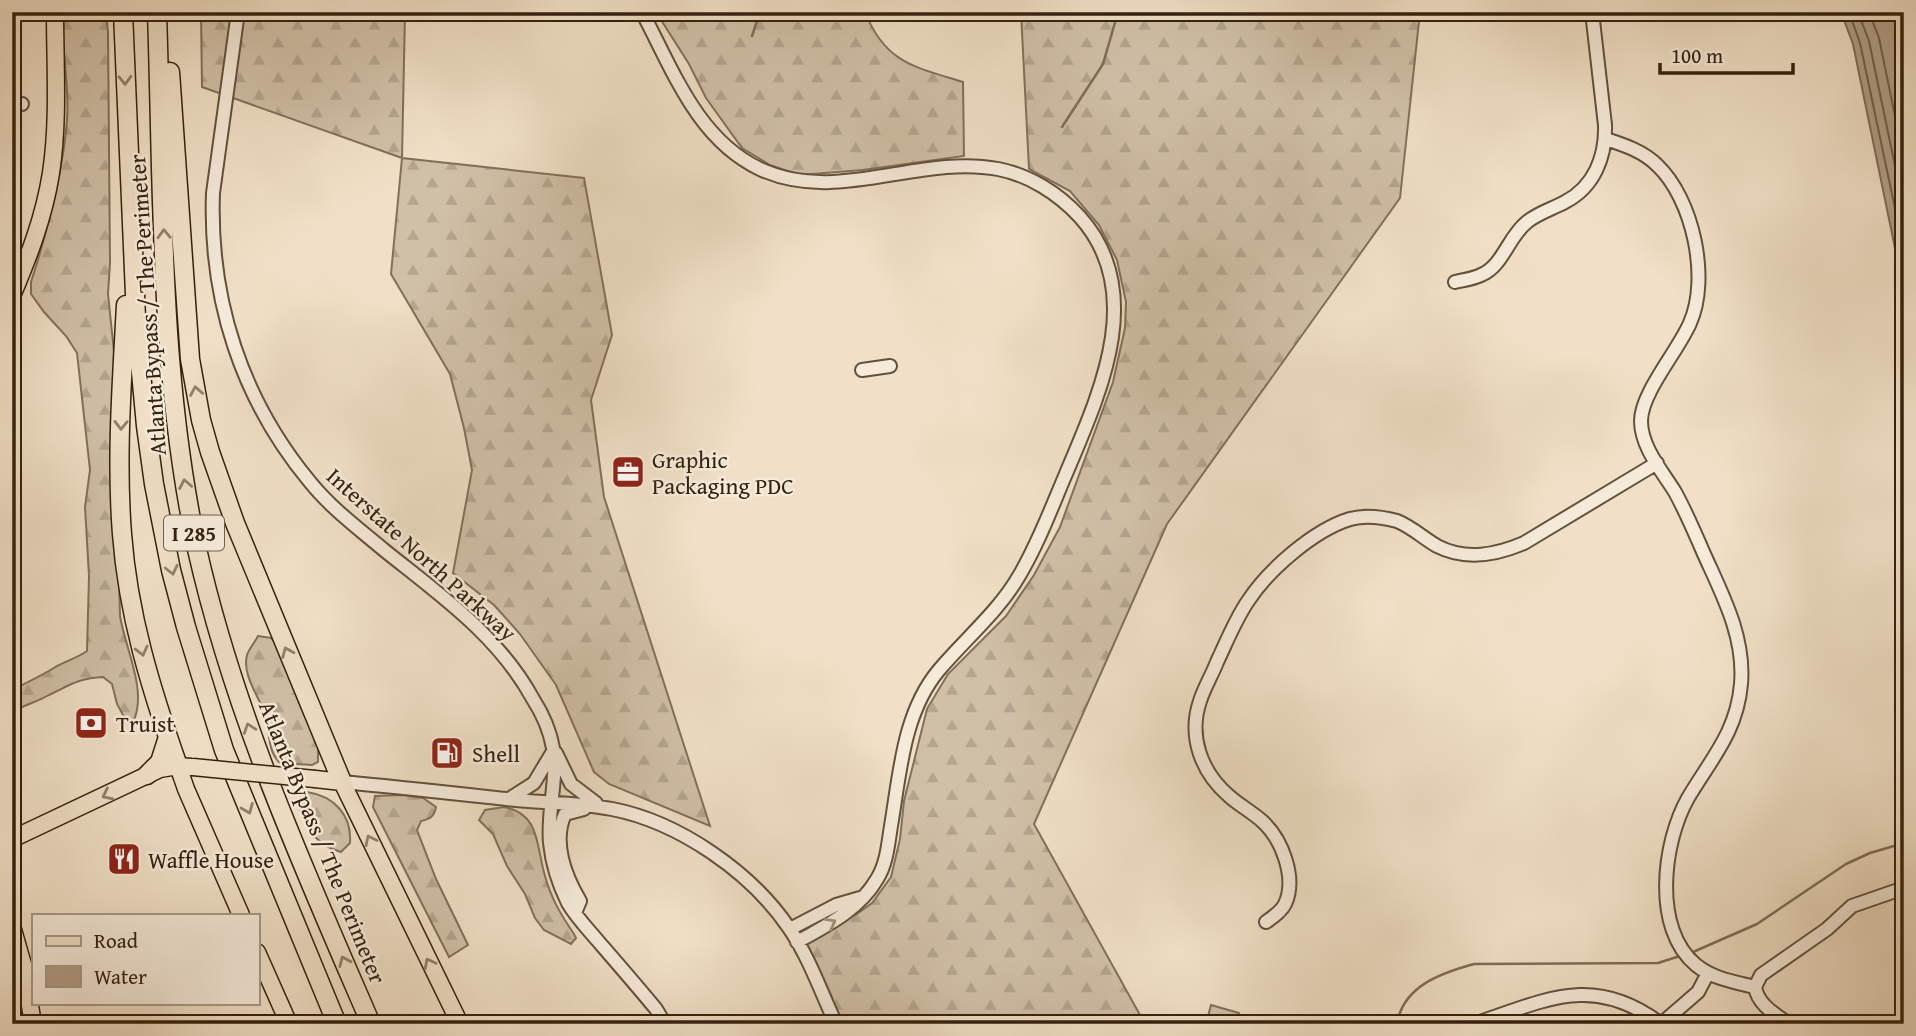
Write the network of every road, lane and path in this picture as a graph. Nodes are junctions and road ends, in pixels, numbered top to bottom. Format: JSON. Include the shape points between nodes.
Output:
{"nodes":[{"id":1,"x":55,"y":12,"type":"edge"},
{"id":2,"x":123,"y":12,"type":"edge"},
{"id":3,"x":157,"y":12,"type":"edge"},
{"id":4,"x":162,"y":12,"type":"edge"},
{"id":5,"x":238,"y":12,"type":"edge"},
{"id":6,"x":642,"y":12,"type":"edge"},
{"id":7,"x":1592,"y":12,"type":"edge"},
{"id":8,"x":1606,"y":139,"type":"junction"},
{"id":9,"x":130,"y":211,"type":"junction"},
{"id":10,"x":1455,"y":282,"type":"dead end"},
{"id":11,"x":12,"y":296,"type":"edge"},
{"id":12,"x":890,"y":366,"type":"dead end"},
{"id":13,"x":862,"y":370,"type":"dead end"},
{"id":14,"x":1657,"y":463,"type":"junction"},
{"id":15,"x":168,"y":737,"type":"junction"},
{"id":16,"x":553,"y":747,"type":"junction"},
{"id":17,"x":186,"y":766,"type":"junction"},
{"id":18,"x":147,"y":775,"type":"junction"},
{"id":19,"x":342,"y":782,"type":"junction"},
{"id":20,"x":509,"y":799,"type":"junction"},
{"id":21,"x":551,"y":803,"type":"junction"},
{"id":22,"x":602,"y":807,"type":"junction"},
{"id":23,"x":12,"y":839,"type":"edge"},
{"id":24,"x":1904,"y":888,"type":"edge"},
{"id":25,"x":860,"y":898,"type":"junction"},
{"id":26,"x":241,"y":914,"type":"edge"},
{"id":27,"x":575,"y":914,"type":"junction"},
{"id":28,"x":1266,"y":922,"type":"dead end"},
{"id":29,"x":12,"y":926,"type":"edge"},
{"id":30,"x":790,"y":929,"type":"junction"},
{"id":31,"x":797,"y":942,"type":"junction"},
{"id":32,"x":259,"y":956,"type":"edge"},
{"id":33,"x":1708,"y":973,"type":"junction"},
{"id":34,"x":1755,"y":988,"type":"junction"},
{"id":35,"x":12,"y":1019,"type":"edge"},
{"id":36,"x":25,"y":1024,"type":"edge"},
{"id":37,"x":33,"y":1024,"type":"edge"},
{"id":38,"x":289,"y":1024,"type":"edge"},
{"id":39,"x":337,"y":1024,"type":"edge"},
{"id":40,"x":371,"y":1024,"type":"edge"},
{"id":41,"x":460,"y":1024,"type":"edge"},
{"id":42,"x":665,"y":1024,"type":"edge"},
{"id":43,"x":836,"y":1024,"type":"edge"},
{"id":44,"x":1474,"y":1024,"type":"edge"},
{"id":45,"x":1661,"y":1024,"type":"edge"},
{"id":46,"x":1788,"y":1024,"type":"edge"}],
"edges":[{"from":1,"to":11,"type":"main road","via":[[51,174],[36,235]]},
{"from":2,"to":9,"type":"highway","name":"Atlanta Bypass / The Perimeter","number":"I 285","one_way":true},
{"from":40,"to":3,"type":"highway","name":"Atlanta Bypass / The Perimeter","number":"I 285","one_way":true,"via":[[255,747],[216,626],[197,548],[182,467],[169,344]]},
{"from":19,"to":4,"type":"highway","one_way":true,"via":[[235,523],[201,420],[187,331],[174,120]]},
{"from":5,"to":16,"type":"street","name":"Interstate North Parkway","via":[[213,193],[213,236],[217,280],[243,372],[264,415],[310,482],[503,653],[534,700]]},
{"from":6,"to":25,"type":"street","via":[[698,117],[744,160],[780,177],[820,183],[952,167],[1014,173],[1048,189],[1072,208],[1092,233],[1114,291],[1111,344],[1099,394],[1083,433],[1019,576],[939,671],[918,704],[906,741],[884,864]]},
{"from":7,"to":8,"type":"street"},
{"from":8,"to":10,"type":"street","via":[[1599,167],[1583,189],[1525,223],[1489,271]]},
{"from":8,"to":14,"type":"street","via":[[1646,156],[1667,175],[1683,205],[1698,258],[1699,290],[1692,319],[1642,410],[1643,434]]},
{"from":9,"to":15,"type":"highway","one_way":true,"via":[[121,399],[121,533],[134,622]]},
{"from":9,"to":39,"type":"highway","name":"Atlanta Bypass / The Perimeter","number":"I 285","one_way":true,"via":[[146,426],[174,581],[224,750]]},
{"from":12,"to":13,"type":"street"},
{"from":14,"to":28,"type":"street","via":[[1505,552],[1456,553],[1398,522],[1359,517],[1309,541],[1260,584],[1238,617],[1200,700],[1195,732],[1200,757],[1212,779],[1263,822],[1282,848],[1288,870],[1287,897]]},
{"from":14,"to":33,"type":"street","via":[[1731,612],[1741,653],[1735,717],[1718,754],[1688,798],[1668,858],[1668,902],[1676,941],[1689,959]]},
{"from":15,"to":17,"type":"highway"},
{"from":15,"to":18,"type":"highway","via":[[160,762]]},
{"from":16,"to":20,"type":"street","via":[[534,783]]},
{"from":16,"to":21,"type":"street","name":"Interstate North Parkway"},
{"from":16,"to":22,"type":"street","via":[[572,784]]},
{"from":17,"to":18,"type":"main road"},
{"from":17,"to":19,"type":"main road","bridge":true},
{"from":17,"to":26,"type":"main road"},
{"from":18,"to":23,"type":"main road","one_way":true},
{"from":19,"to":20,"type":"street"},
{"from":41,"to":19,"type":"main road","one_way":true},
{"from":20,"to":21,"type":"street"},
{"from":21,"to":22,"type":"street"},
{"from":21,"to":27,"type":"street","name":"Interstate North Parkway","via":[[554,861]]},
{"from":22,"to":27,"type":"street","via":[[565,814],[559,827],[561,853],[580,901]]},
{"from":22,"to":30,"type":"street","via":[[675,832],[723,861],[759,891]]},
{"from":24,"to":34,"type":"street","via":[[1852,906],[1761,975]]},
{"from":25,"to":30,"type":"street"},
{"from":31,"to":25,"type":"street","one_way":true,"via":[[842,917]]},
{"from":27,"to":42,"type":"street","name":"Interstate North Parkway"},
{"from":29,"to":37,"type":"main road"},
{"from":30,"to":31,"type":"street"},
{"from":31,"to":43,"type":"street"},
{"from":32,"to":38,"type":"main road"},
{"from":33,"to":34,"type":"street"},
{"from":33,"to":45,"type":"street","via":[[1698,992]]},
{"from":34,"to":46,"type":"street","via":[[1769,1011]]},
{"from":35,"to":36,"type":"main road"},
{"from":44,"to":45,"type":"street","via":[[1557,997],[1597,994],[1625,1002]]}]}
